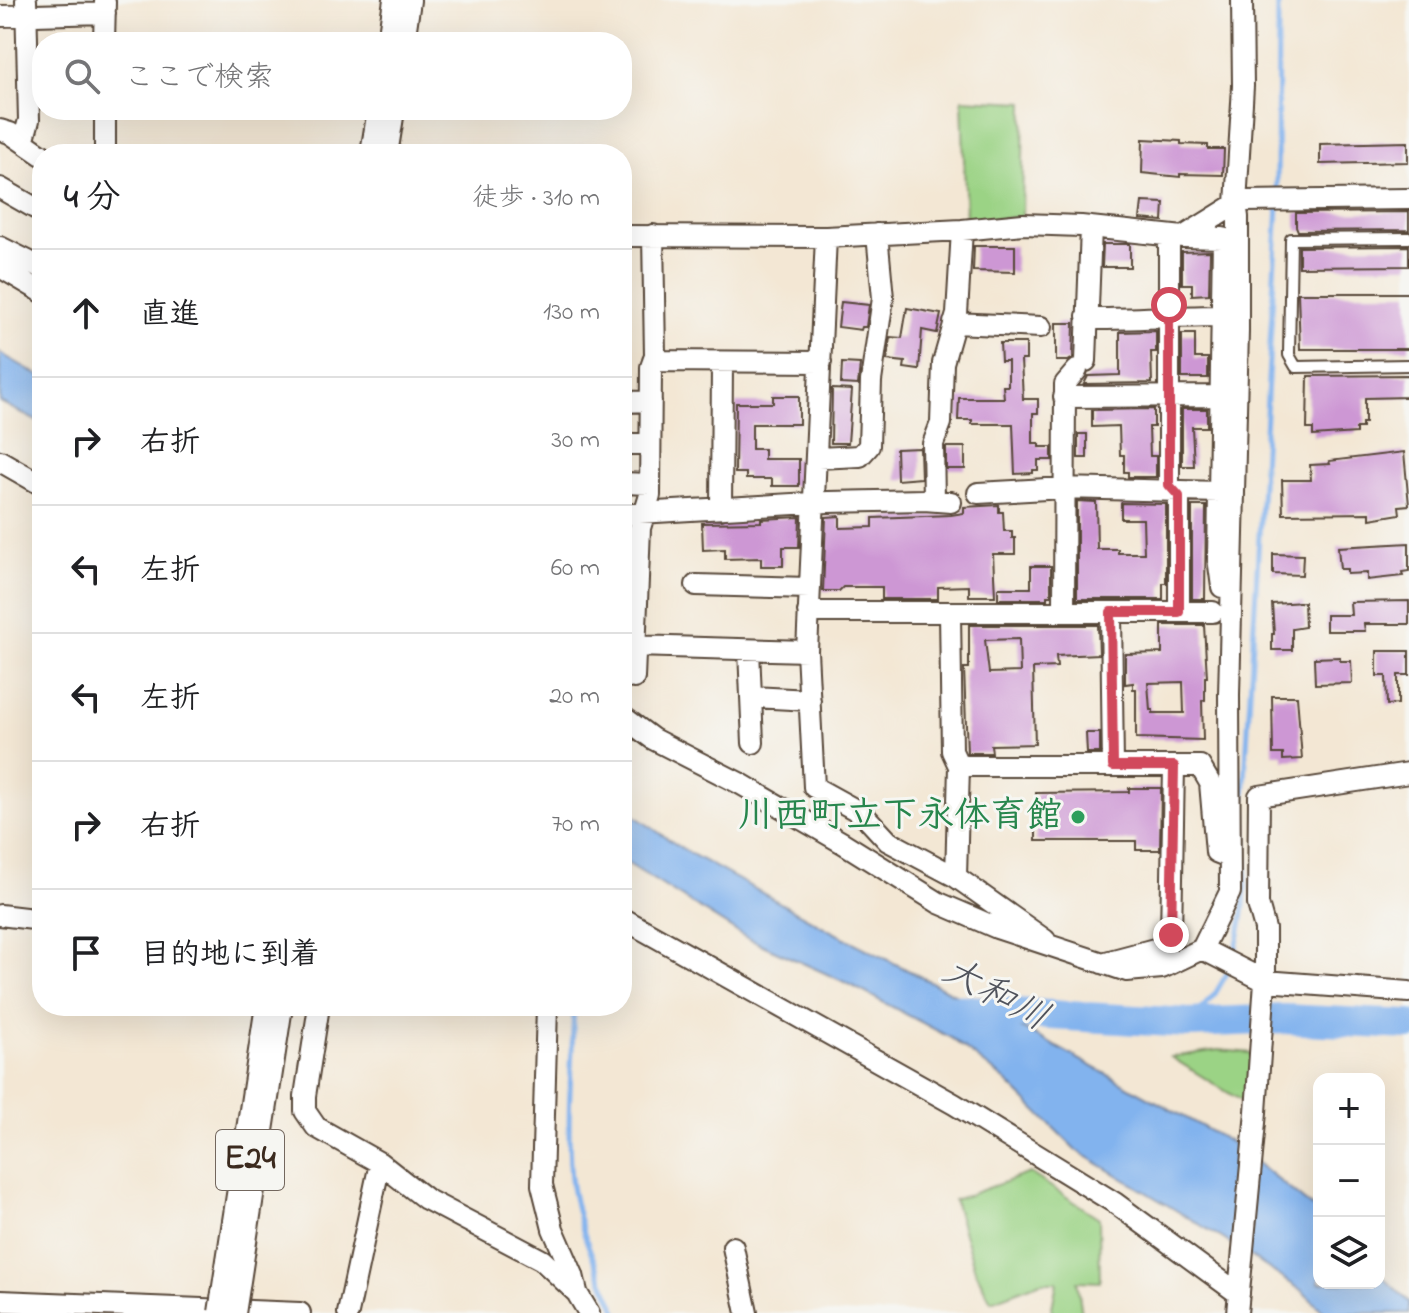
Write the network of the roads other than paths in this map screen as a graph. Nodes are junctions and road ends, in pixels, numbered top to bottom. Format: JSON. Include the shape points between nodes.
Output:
{"nodes":[{"id":1,"x":402,"y":0,"type":"edge"},
{"id":2,"x":427,"y":0,"type":"edge"},
{"id":3,"x":1242,"y":0,"type":"edge"},
{"id":4,"x":105,"y":6,"type":"edge"},
{"id":5,"x":27,"y":7,"type":"edge"},
{"id":6,"x":0,"y":16,"type":"edge"},
{"id":7,"x":104,"y":32,"type":"edge"},
{"id":8,"x":397,"y":32,"type":"edge"},
{"id":9,"x":422,"y":32,"type":"edge"},
{"id":10,"x":105,"y":120,"type":"edge"},
{"id":11,"x":384,"y":120,"type":"edge"},
{"id":12,"x":409,"y":120,"type":"edge"},
{"id":13,"x":0,"y":130,"type":"edge"},
{"id":14,"x":23,"y":142,"type":"junction"},
{"id":15,"x":105,"y":144,"type":"edge"},
{"id":16,"x":381,"y":144,"type":"edge"},
{"id":17,"x":406,"y":144,"type":"edge"},
{"id":18,"x":32,"y":148,"type":"edge"},
{"id":19,"x":0,"y":188,"type":"edge"},
{"id":20,"x":1409,"y":199,"type":"edge"},
{"id":21,"x":32,"y":206,"type":"edge"},
{"id":22,"x":1230,"y":208,"type":"junction"},
{"id":23,"x":1091,"y":227,"type":"junction"},
{"id":24,"x":962,"y":230,"type":"junction"},
{"id":25,"x":877,"y":234,"type":"junction"},
{"id":26,"x":653,"y":235,"type":"junction"},
{"id":27,"x":632,"y":236,"type":"edge"},
{"id":28,"x":826,"y":237,"type":"junction"},
{"id":29,"x":1176,"y":237,"type":"junction"},
{"id":30,"x":1223,"y":238,"type":"junction"},
{"id":31,"x":1409,"y":238,"type":"edge"},
{"id":32,"x":0,"y":247,"type":"edge"},
{"id":33,"x":32,"y":263,"type":"edge"},
{"id":34,"x":0,"y":267,"type":"edge"},
{"id":35,"x":32,"y":286,"type":"edge"},
{"id":36,"x":1087,"y":316,"type":"junction"},
{"id":37,"x":1222,"y":316,"type":"junction"},
{"id":38,"x":1169,"y":318,"type":"junction"},
{"id":39,"x":954,"y":323,"type":"junction"},
{"id":40,"x":1041,"y":327,"type":"dead end"},
{"id":41,"x":653,"y":361,"type":"junction"},
{"id":42,"x":722,"y":362,"type":"junction"},
{"id":43,"x":821,"y":362,"type":"junction"},
{"id":44,"x":1409,"y":365,"type":"edge"},
{"id":45,"x":1169,"y":396,"type":"junction"},
{"id":46,"x":1221,"y":396,"type":"junction"},
{"id":47,"x":1064,"y":397,"type":"junction"},
{"id":48,"x":651,"y":401,"type":"junction"},
{"id":49,"x":632,"y":402,"type":"edge"},
{"id":50,"x":632,"y":444,"type":"edge"},
{"id":51,"x":650,"y":444,"type":"junction"},
{"id":52,"x":818,"y":458,"type":"junction"},
{"id":53,"x":0,"y":461,"type":"edge"},
{"id":54,"x":32,"y":479,"type":"edge"},
{"id":55,"x":632,"y":483,"type":"edge"},
{"id":56,"x":650,"y":484,"type":"junction"},
{"id":57,"x":1064,"y":488,"type":"junction"},
{"id":58,"x":1173,"y":490,"type":"junction"},
{"id":59,"x":1220,"y":492,"type":"junction"},
{"id":60,"x":978,"y":493,"type":"dead end"},
{"id":61,"x":814,"y":503,"type":"junction"},
{"id":62,"x":721,"y":509,"type":"junction"},
{"id":63,"x":632,"y":514,"type":"edge"},
{"id":64,"x":645,"y":514,"type":"junction"},
{"id":65,"x":696,"y":585,"type":"dead end"},
{"id":66,"x":809,"y":588,"type":"junction"},
{"id":67,"x":1232,"y":594,"type":"junction"},
{"id":68,"x":1064,"y":611,"type":"junction"},
{"id":69,"x":808,"y":612,"type":"junction"},
{"id":70,"x":1111,"y":612,"type":"junction"},
{"id":71,"x":1179,"y":612,"type":"junction"},
{"id":72,"x":1213,"y":612,"type":"dead end"},
{"id":73,"x":950,"y":613,"type":"junction"},
{"id":74,"x":635,"y":646,"type":"junction"},
{"id":75,"x":749,"y":650,"type":"junction"},
{"id":76,"x":807,"y":651,"type":"junction"},
{"id":77,"x":634,"y":678,"type":"dead end"},
{"id":78,"x":751,"y":697,"type":"junction"},
{"id":79,"x":810,"y":700,"type":"junction"},
{"id":80,"x":632,"y":723,"type":"edge"},
{"id":81,"x":753,"y":743,"type":"dead end"},
{"id":82,"x":959,"y":766,"type":"junction"},
{"id":83,"x":1113,"y":766,"type":"junction"},
{"id":84,"x":1174,"y":766,"type":"junction"},
{"id":85,"x":1409,"y":773,"type":"edge"},
{"id":86,"x":1229,"y":857,"type":"junction"},
{"id":87,"x":956,"y":877,"type":"junction"},
{"id":88,"x":1232,"y":893,"type":"junction"},
{"id":89,"x":1256,"y":904,"type":"junction"},
{"id":90,"x":0,"y":915,"type":"edge"},
{"id":91,"x":32,"y":919,"type":"edge"},
{"id":92,"x":632,"y":924,"type":"edge"},
{"id":93,"x":1054,"y":949,"type":"junction"},
{"id":94,"x":1209,"y":953,"type":"junction"},
{"id":95,"x":1102,"y":963,"type":"junction"},
{"id":96,"x":1264,"y":987,"type":"junction"},
{"id":97,"x":1409,"y":992,"type":"edge"},
{"id":98,"x":247,"y":1016,"type":"edge"},
{"id":99,"x":272,"y":1016,"type":"edge"},
{"id":100,"x":317,"y":1016,"type":"edge"},
{"id":101,"x":547,"y":1016,"type":"edge"},
{"id":102,"x":380,"y":1163,"type":"junction"},
{"id":103,"x":733,"y":1247,"type":"dead end"},
{"id":104,"x":577,"y":1293,"type":"junction"},
{"id":105,"x":1238,"y":1298,"type":"edge"},
{"id":106,"x":0,"y":1301,"type":"edge"},
{"id":107,"x":56,"y":1307,"type":"edge"},
{"id":108,"x":202,"y":1313,"type":"edge"},
{"id":109,"x":227,"y":1313,"type":"edge"},
{"id":110,"x":300,"y":1313,"type":"edge"},
{"id":111,"x":348,"y":1313,"type":"edge"},
{"id":112,"x":589,"y":1313,"type":"edge"},
{"id":113,"x":747,"y":1313,"type":"edge"}],
"edges":[{"from":1,"to":8,"type":"highway"},
{"from":2,"to":9,"type":"highway"},
{"from":3,"to":22,"type":"street","via":[[1243,86]]},
{"from":4,"to":5,"type":"street"},
{"from":4,"to":7,"type":"street"},
{"from":5,"to":6,"type":"street"},
{"from":5,"to":14,"type":"street","via":[[29,120]]},
{"from":10,"to":15,"type":"street"},
{"from":11,"to":16,"type":"highway"},
{"from":12,"to":17,"type":"highway"},
{"from":13,"to":14,"type":"street"},
{"from":14,"to":18,"type":"street"},
{"from":19,"to":21,"type":"street"},
{"from":20,"to":22,"type":"street","via":[[1266,201]]},
{"from":22,"to":29,"type":"street"},
{"from":22,"to":30,"type":"street"},
{"from":22,"to":67,"type":"street","via":[[1238,217]]},
{"from":23,"to":24,"type":"street","via":[[1023,224]]},
{"from":23,"to":29,"type":"street"},
{"from":23,"to":36,"type":"street"},
{"from":24,"to":25,"type":"street"},
{"from":24,"to":39,"type":"street"},
{"from":25,"to":28,"type":"street"},
{"from":25,"to":52,"type":"street","via":[[883,298],[871,381],[869,446],[860,456]]},
{"from":26,"to":27,"type":"street"},
{"from":26,"to":28,"type":"street"},
{"from":26,"to":41,"type":"street"},
{"from":28,"to":43,"type":"street"},
{"from":29,"to":30,"type":"street"},
{"from":29,"to":38,"type":"street"},
{"from":30,"to":37,"type":"street"},
{"from":31,"to":44,"type":"lane","via":[[1291,239],[1289,355],[1296,367]]},
{"from":32,"to":33,"type":"street"},
{"from":34,"to":35,"type":"street"},
{"from":36,"to":38,"type":"street"},
{"from":36,"to":47,"type":"street","via":[[1082,366],[1065,384]]},
{"from":37,"to":38,"type":"street"},
{"from":37,"to":46,"type":"street"},
{"from":38,"to":45,"type":"street"},
{"from":39,"to":40,"type":"street"},
{"from":39,"to":61,"type":"street","via":[[943,363],[941,423],[933,444],[942,501]]},
{"from":41,"to":42,"type":"street"},
{"from":41,"to":48,"type":"street"},
{"from":42,"to":43,"type":"street"},
{"from":42,"to":62,"type":"street"},
{"from":43,"to":52,"type":"street"},
{"from":45,"to":46,"type":"street"},
{"from":45,"to":47,"type":"street"},
{"from":45,"to":58,"type":"street"},
{"from":46,"to":59,"type":"street"},
{"from":47,"to":57,"type":"street"},
{"from":48,"to":49,"type":"street"},
{"from":48,"to":51,"type":"street"},
{"from":50,"to":51,"type":"street"},
{"from":51,"to":56,"type":"street"},
{"from":52,"to":61,"type":"street"},
{"from":53,"to":54,"type":"street"},
{"from":55,"to":56,"type":"street"},
{"from":56,"to":64,"type":"street"},
{"from":57,"to":58,"type":"street"},
{"from":57,"to":60,"type":"street"},
{"from":57,"to":68,"type":"street"},
{"from":58,"to":59,"type":"street"},
{"from":58,"to":71,"type":"street","via":[[1179,496]]},
{"from":59,"to":67,"type":"street","via":[[1218,558],[1222,588]]},
{"from":61,"to":62,"type":"street"},
{"from":61,"to":66,"type":"street"},
{"from":62,"to":64,"type":"street"},
{"from":63,"to":64,"type":"street"},
{"from":64,"to":74,"type":"street"},
{"from":65,"to":66,"type":"street"},
{"from":66,"to":69,"type":"street"},
{"from":67,"to":86,"type":"street"},
{"from":68,"to":70,"type":"street"},
{"from":68,"to":73,"type":"street"},
{"from":69,"to":73,"type":"street"},
{"from":69,"to":76,"type":"street"},
{"from":70,"to":71,"type":"street"},
{"from":70,"to":83,"type":"street"},
{"from":71,"to":72,"type":"street"},
{"from":73,"to":82,"type":"street","via":[[952,751]]},
{"from":74,"to":75,"type":"street"},
{"from":74,"to":77,"type":"street"},
{"from":75,"to":76,"type":"street"},
{"from":75,"to":78,"type":"street"},
{"from":76,"to":79,"type":"street"},
{"from":78,"to":79,"type":"street"},
{"from":78,"to":81,"type":"street"},
{"from":79,"to":87,"type":"street","via":[[814,787],[863,814],[888,841]]},
{"from":80,"to":93,"type":"street","via":[[939,903]]},
{"from":82,"to":83,"type":"street"},
{"from":82,"to":87,"type":"street"},
{"from":83,"to":84,"type":"street"},
{"from":84,"to":86,"type":"street","via":[[1200,766],[1210,783],[1216,852]]},
{"from":84,"to":95,"type":"street","via":[[1171,935],[1166,946]]},
{"from":85,"to":89,"type":"street","via":[[1259,796]]},
{"from":86,"to":88,"type":"street"},
{"from":87,"to":93,"type":"street"},
{"from":88,"to":89,"type":"street"},
{"from":88,"to":94,"type":"street"},
{"from":89,"to":96,"type":"street","via":[[1265,929]]},
{"from":90,"to":91,"type":"street"},
{"from":92,"to":105,"type":"street","via":[[954,1104],[1115,1203]]},
{"from":93,"to":95,"type":"street"},
{"from":94,"to":95,"type":"street","via":[[1162,968],[1127,971]]},
{"from":94,"to":96,"type":"street"},
{"from":96,"to":97,"type":"street"},
{"from":96,"to":105,"type":"street"},
{"from":98,"to":108,"type":"highway","number":"E24"},
{"from":99,"to":109,"type":"highway","number":"E24","bridge":true},
{"from":100,"to":102,"type":"street","via":[[305,1111],[316,1127]]},
{"from":101,"to":104,"type":"street","via":[[542,1185]]},
{"from":102,"to":104,"type":"street","via":[[426,1199],[542,1260]]},
{"from":102,"to":111,"type":"street"},
{"from":103,"to":113,"type":"street"},
{"from":104,"to":112,"type":"street"},
{"from":106,"to":107,"type":"street"},
{"from":107,"to":110,"type":"street"}]}
